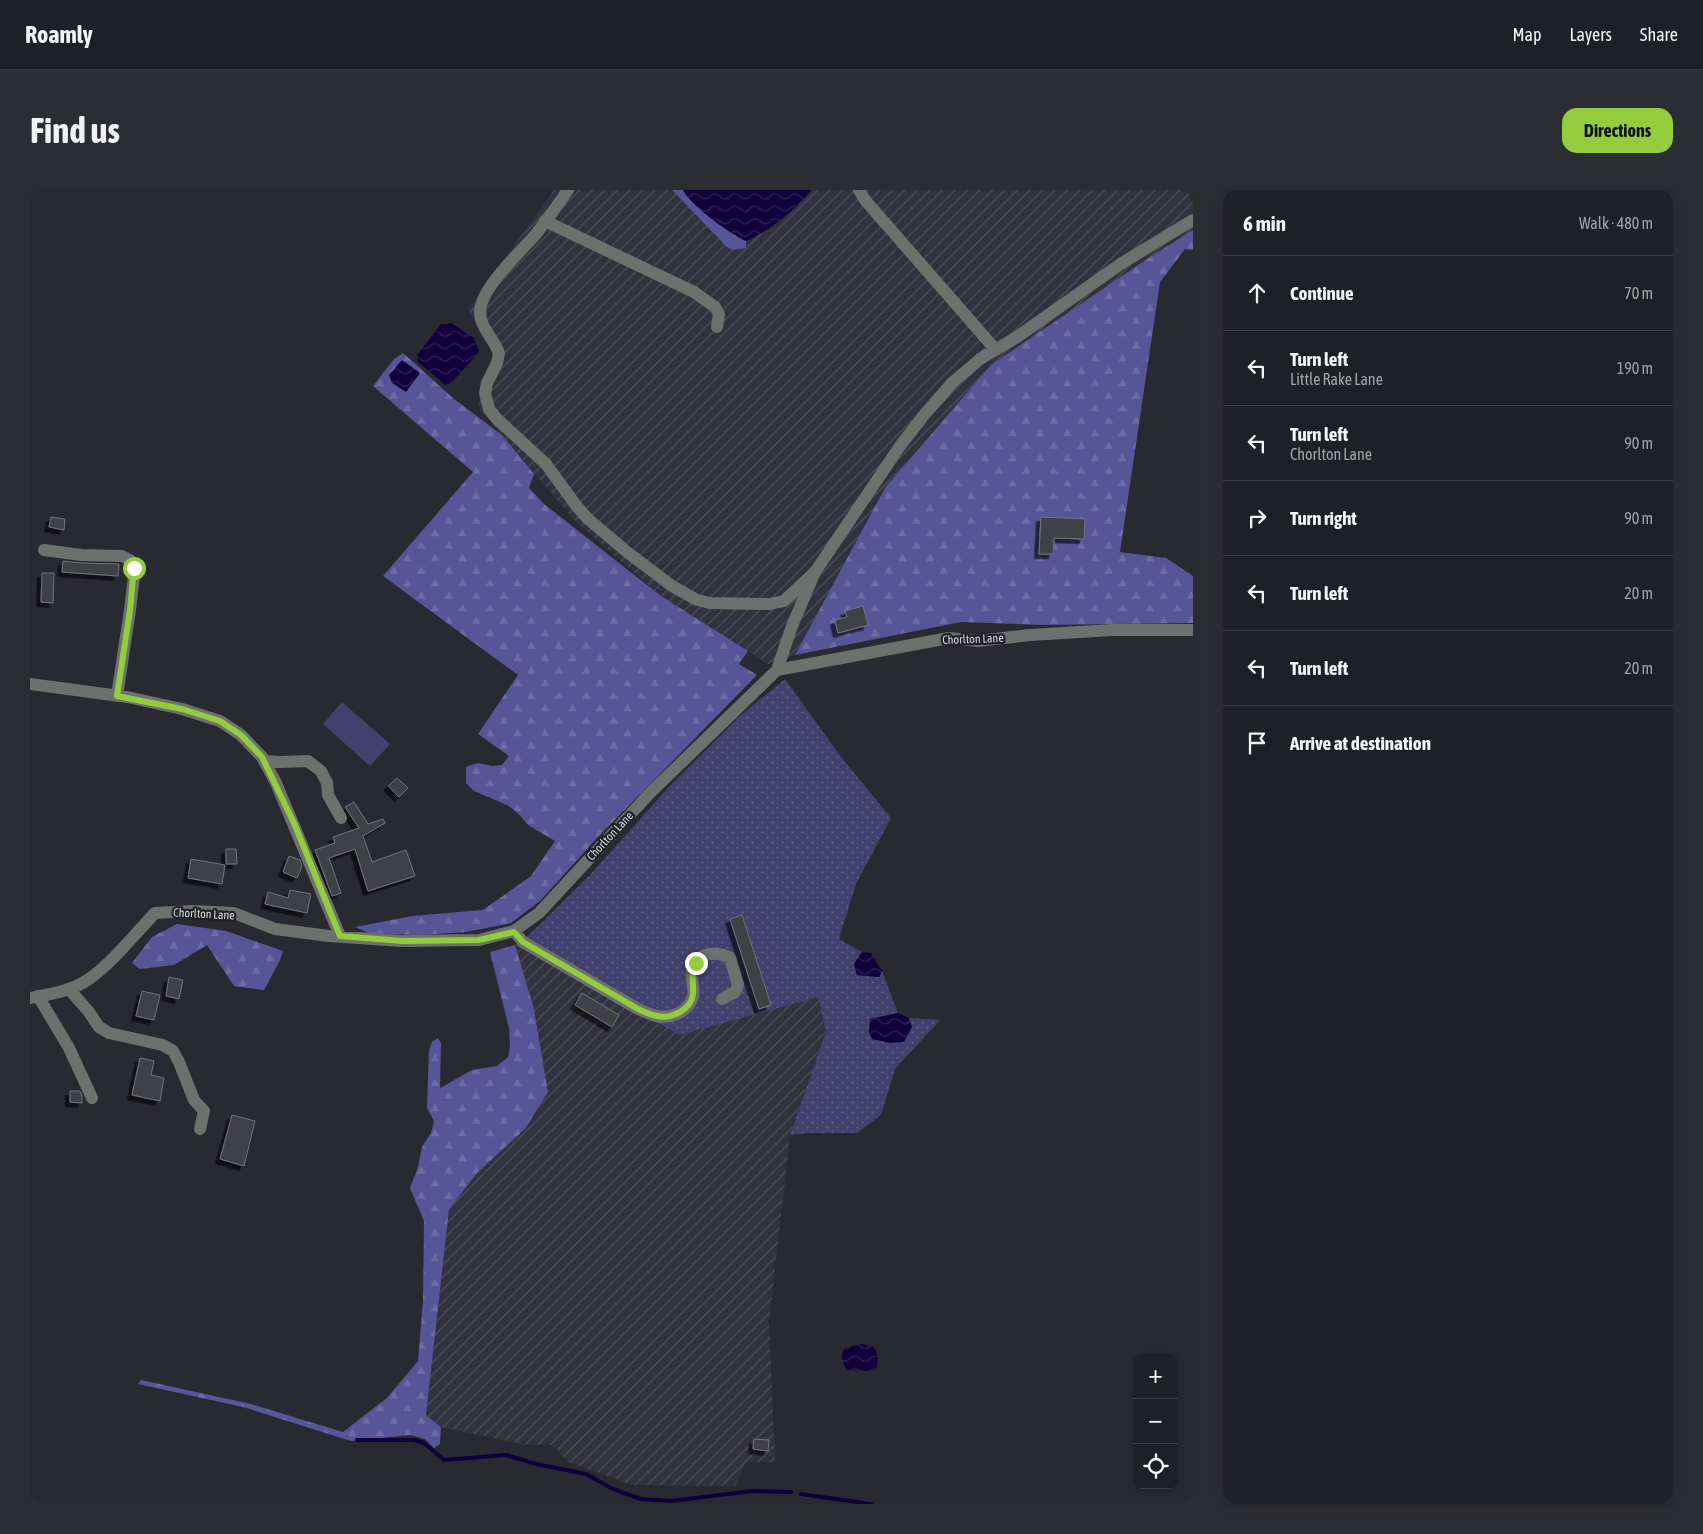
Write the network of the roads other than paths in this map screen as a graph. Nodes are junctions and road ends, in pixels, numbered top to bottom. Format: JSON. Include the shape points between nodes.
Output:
{"nodes":[{"id":1,"x":568,"y":190,"type":"edge"},
{"id":2,"x":859,"y":190,"type":"edge"},
{"id":3,"x":1193,"y":220,"type":"edge"},
{"id":4,"x":545,"y":221,"type":"junction"},
{"id":5,"x":717,"y":327,"type":"dead end"},
{"id":6,"x":996,"y":350,"type":"junction"},
{"id":7,"x":44,"y":550,"type":"dead end"},
{"id":8,"x":815,"y":572,"type":"junction"},
{"id":9,"x":1193,"y":630,"type":"edge"},
{"id":10,"x":777,"y":670,"type":"junction"},
{"id":11,"x":30,"y":684,"type":"edge"},
{"id":12,"x":117,"y":696,"type":"junction"},
{"id":13,"x":264,"y":761,"type":"junction"},
{"id":14,"x":341,"y":818,"type":"dead end"},
{"id":15,"x":514,"y":932,"type":"junction"},
{"id":16,"x":340,"y":936,"type":"junction"},
{"id":17,"x":69,"y":989,"type":"junction"},
{"id":18,"x":34,"y":997,"type":"edge"},
{"id":19,"x":722,"y":999,"type":"dead end"},
{"id":20,"x":92,"y":1098,"type":"dead end"},
{"id":21,"x":200,"y":1129,"type":"dead end"}],
"edges":[{"from":1,"to":4,"type":"street"},
{"from":2,"to":6,"type":"street"},
{"from":3,"to":6,"type":"street","via":[[1122,263]]},
{"from":4,"to":5,"type":"street","via":[[694,292],[716,307],[720,314]]},
{"from":4,"to":8,"type":"street","via":[[490,286],[482,301],[482,324],[499,353],[485,393],[489,409],[546,464],[587,518],[684,594],[710,603],[770,604],[784,601]]},
{"from":6,"to":8,"type":"street","via":[[952,383],[924,415]]},
{"from":7,"to":12,"type":"street","via":[[122,556],[130,560],[134,568],[130,610]]},
{"from":8,"to":10,"type":"street"},
{"from":9,"to":10,"type":"street","name":"Chorlton Lane","via":[[1112,630],[978,641],[948,638]]},
{"from":10,"to":15,"type":"street","name":"Chorlton Lane","via":[[651,792],[539,913]]},
{"from":11,"to":12,"type":"street"},
{"from":12,"to":13,"type":"street","via":[[182,709],[220,721],[241,735]]},
{"from":13,"to":14,"type":"street","via":[[308,761],[321,772],[328,795]]},
{"from":13,"to":16,"type":"street","via":[[294,823]]},
{"from":15,"to":16,"type":"street","name":"Chorlton Lane","via":[[479,940],[402,941]]},
{"from":15,"to":19,"type":"street","via":[[523,942],[638,1009],[657,1016],[667,1017],[688,1006],[693,996],[692,969],[696,963],[702,956],[723,954],[730,958],[738,985],[735,992]]},
{"from":16,"to":17,"type":"street","name":"Chorlton Lane","via":[[274,929],[234,913],[155,913],[88,980]]},
{"from":17,"to":18,"type":"street","name":"Chorlton Lane"},
{"from":17,"to":21,"type":"street","via":[[99,1027],[109,1033],[163,1044],[173,1052],[194,1100],[204,1111]]},
{"from":18,"to":20,"type":"street","via":[[69,1048]]}]}
